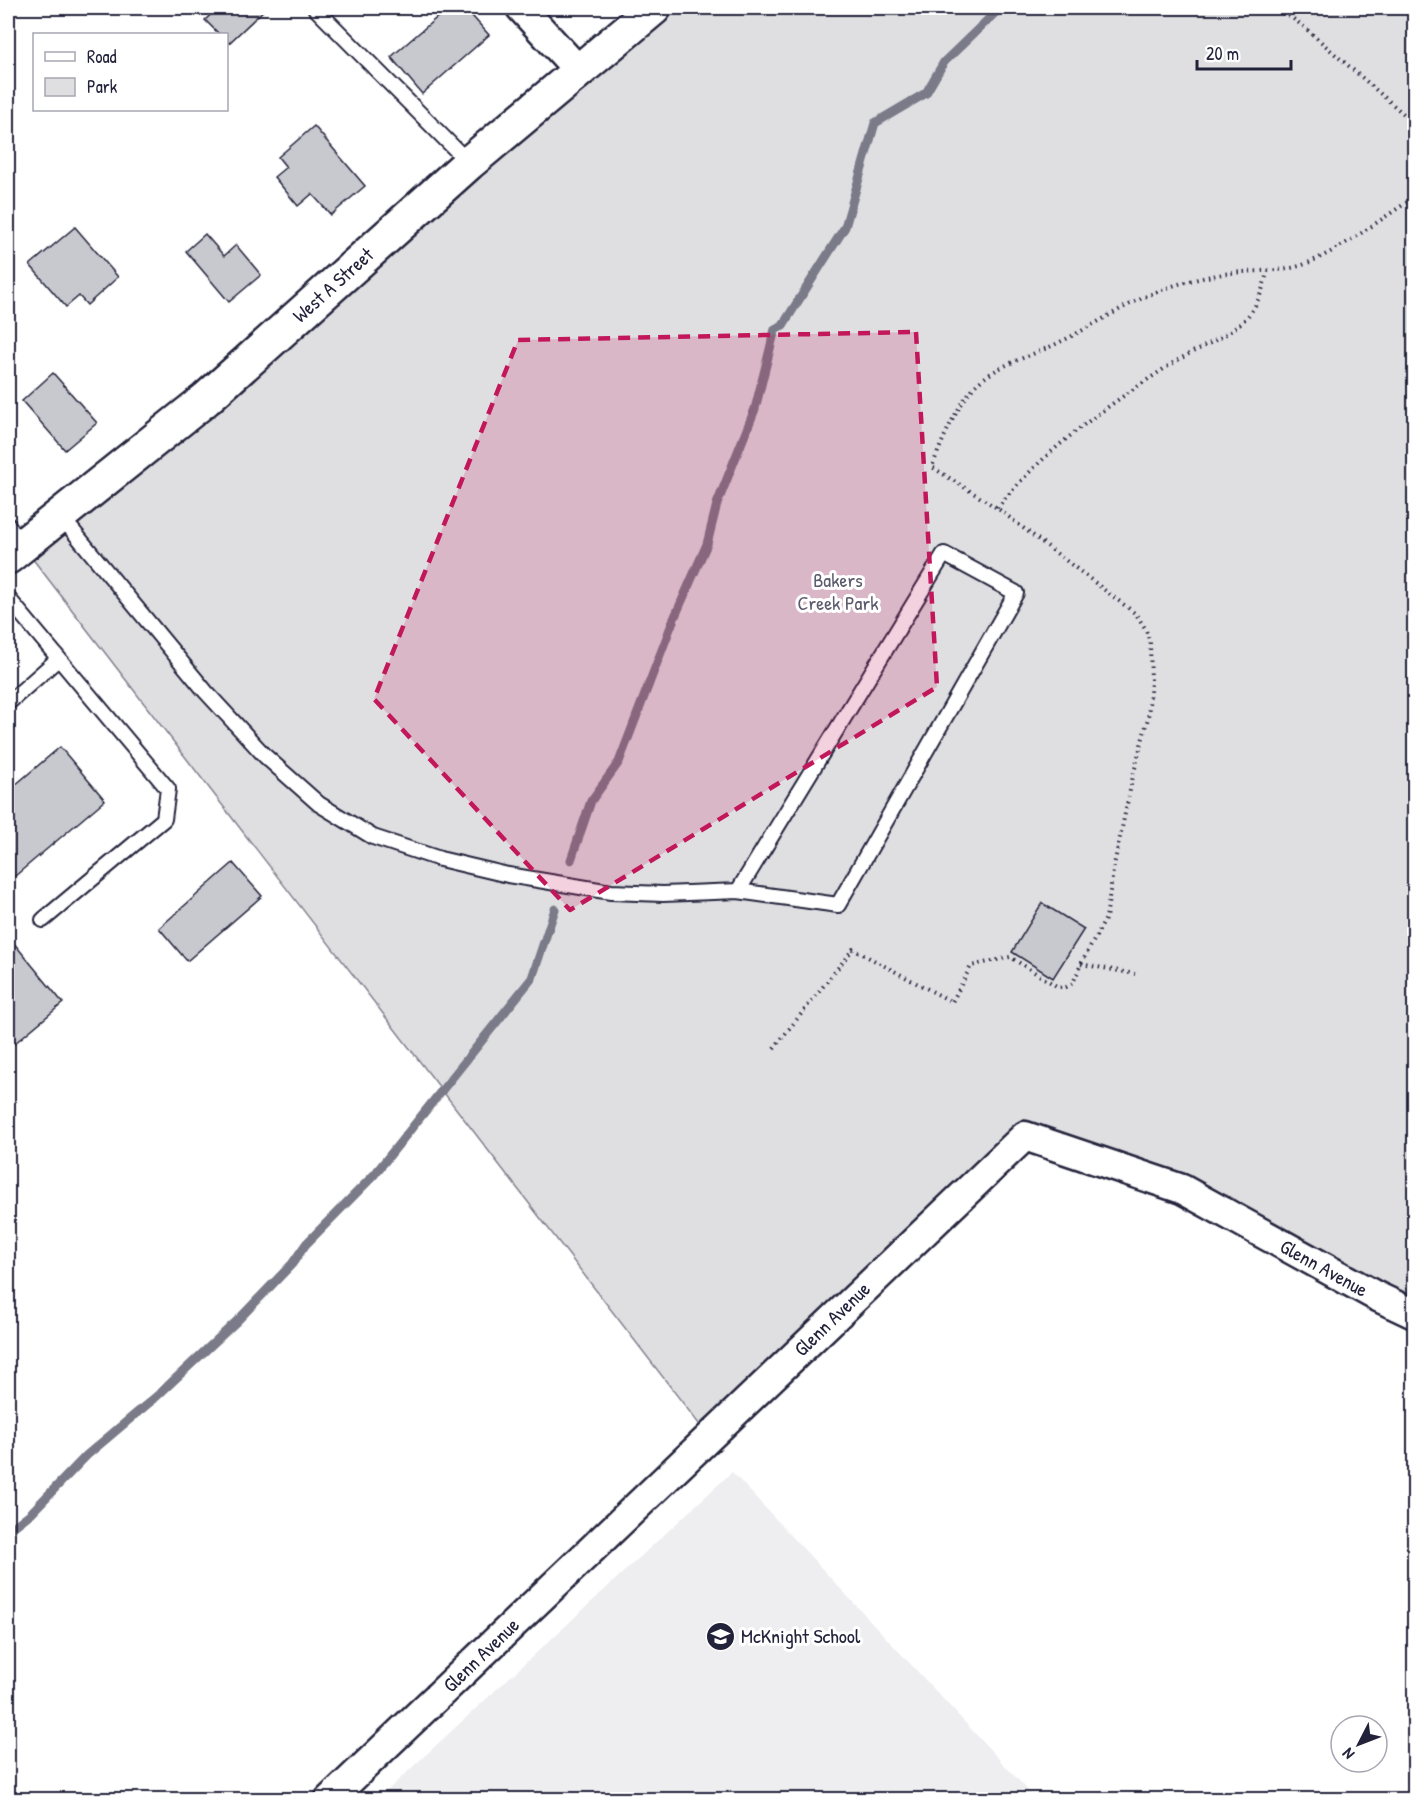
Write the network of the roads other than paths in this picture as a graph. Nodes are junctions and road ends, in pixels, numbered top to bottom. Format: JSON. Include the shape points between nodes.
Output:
{"nodes":[{"id":1,"x":315,"y":8,"type":"edge"},
{"id":2,"x":521,"y":8,"type":"edge"},
{"id":3,"x":654,"y":8,"type":"edge"},
{"id":4,"x":580,"y":72,"type":"junction"},
{"id":5,"x":470,"y":163,"type":"junction"},
{"id":6,"x":59,"y":514,"type":"junction"},
{"id":7,"x":12,"y":542,"type":"edge"},
{"id":8,"x":8,"y":598,"type":"edge"},
{"id":9,"x":58,"y":659,"type":"junction"},
{"id":10,"x":8,"y":703,"type":"edge"},
{"id":11,"x":738,"y":891,"type":"junction"},
{"id":12,"x":43,"y":920,"type":"dead end"},
{"id":13,"x":1414,"y":1314,"type":"edge"},
{"id":14,"x":329,"y":1800,"type":"edge"}],
"edges":[{"from":1,"to":5,"type":"lane"},
{"from":2,"to":4,"type":"street"},
{"from":3,"to":4,"type":"street","name":"West A Street"},
{"from":4,"to":5,"type":"street","name":"West A Street"},
{"from":5,"to":6,"type":"street","name":"West A Street","via":[[206,399]]},
{"from":6,"to":7,"type":"street","name":"West A Street"},
{"from":6,"to":11,"type":"lane","via":[[206,692],[265,756],[320,804],[373,837],[496,873],[611,892]]},
{"from":8,"to":9,"type":"lane"},
{"from":9,"to":10,"type":"lane"},
{"from":9,"to":12,"type":"lane","via":[[168,789],[164,819]]},
{"from":11,"to":11,"type":"lane","via":[[838,905],[1016,593],[944,554]]},
{"from":13,"to":14,"type":"street","name":"Glenn Avenue","via":[[1182,1189],[1025,1136]]}]}
